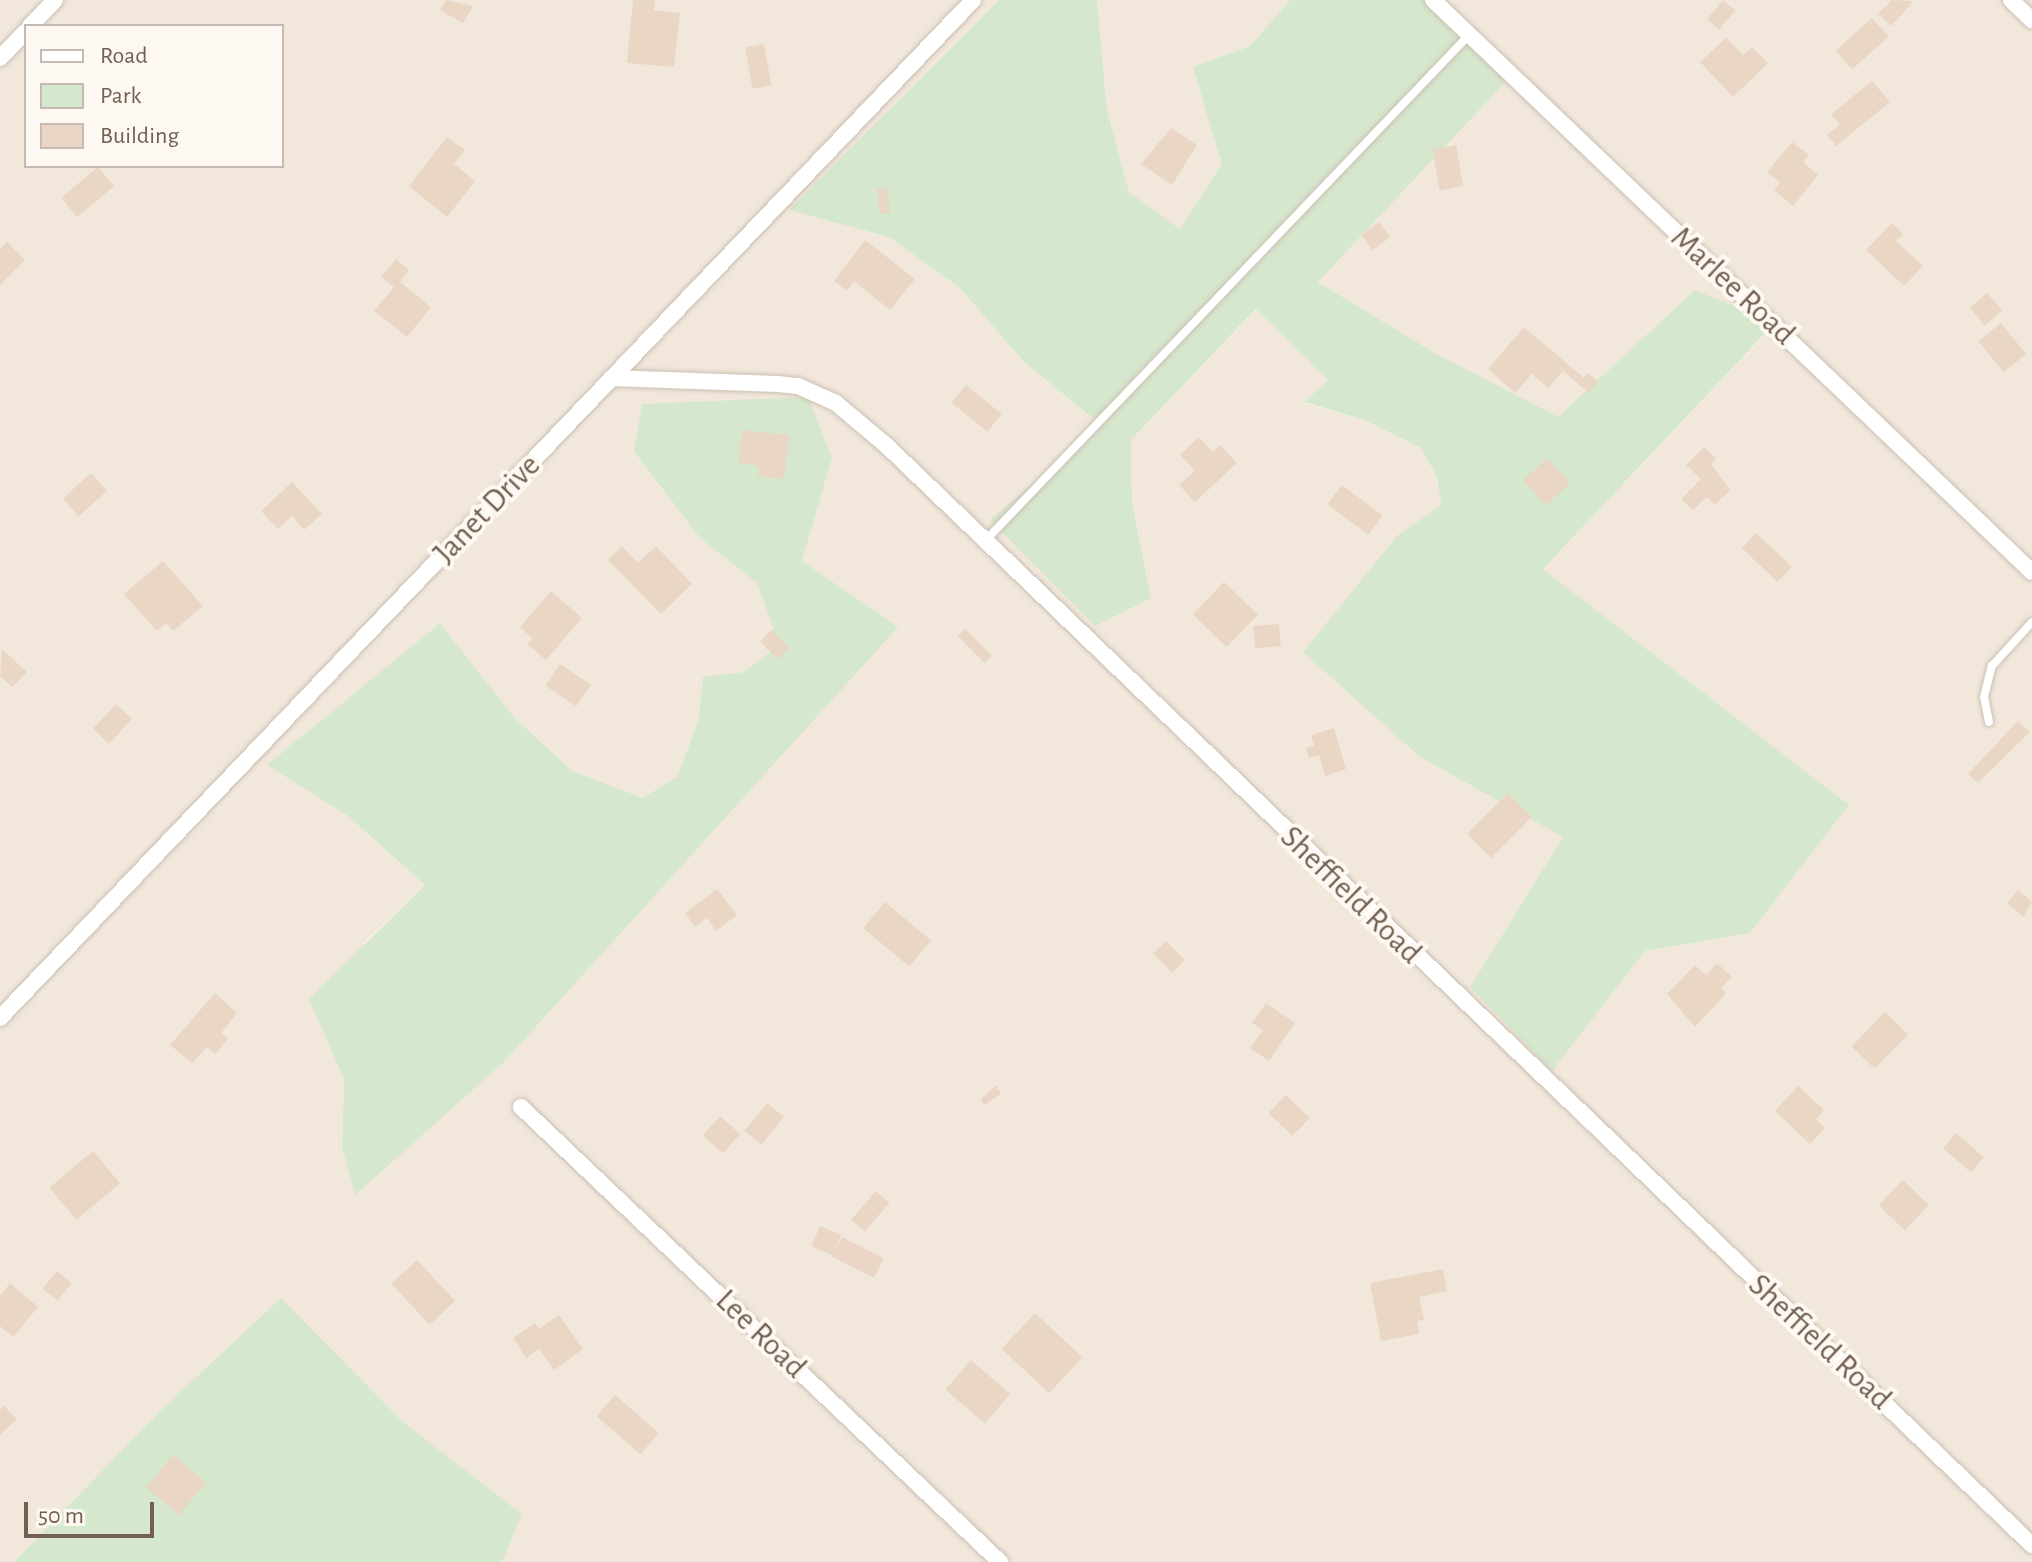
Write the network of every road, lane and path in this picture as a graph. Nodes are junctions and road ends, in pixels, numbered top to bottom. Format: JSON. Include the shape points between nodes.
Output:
{"nodes":[{"id":1,"x":55,"y":0,"type":"edge"},
{"id":2,"x":973,"y":0,"type":"edge"},
{"id":3,"x":1433,"y":0,"type":"edge"},
{"id":4,"x":2011,"y":0,"type":"edge"},
{"id":5,"x":2032,"y":20,"type":"edge"},
{"id":6,"x":32,"y":24,"type":"edge"},
{"id":7,"x":24,"y":33,"type":"edge"},
{"id":8,"x":1470,"y":35,"type":"junction"},
{"id":9,"x":0,"y":58,"type":"edge"},
{"id":10,"x":611,"y":378,"type":"junction"},
{"id":11,"x":984,"y":542,"type":"junction"},
{"id":12,"x":2032,"y":572,"type":"edge"},
{"id":13,"x":2032,"y":622,"type":"edge"},
{"id":14,"x":1989,"y":722,"type":"dead end"},
{"id":15,"x":0,"y":1018,"type":"edge"},
{"id":16,"x":521,"y":1107,"type":"dead end"},
{"id":17,"x":2032,"y":1545,"type":"edge"},
{"id":18,"x":1000,"y":1562,"type":"edge"}],
"edges":[{"from":1,"to":6,"type":"street"},
{"from":2,"to":10,"type":"street","name":"Janet Drive"},
{"from":3,"to":8,"type":"street","name":"Marlee Road"},
{"from":4,"to":5,"type":"street"},
{"from":7,"to":9,"type":"street"},
{"from":8,"to":11,"type":"lane"},
{"from":8,"to":12,"type":"street","name":"Marlee Road"},
{"from":10,"to":11,"type":"street","name":"Sheffield Road","via":[[778,384],[818,393],[887,446]]},
{"from":10,"to":15,"type":"street","name":"Janet Drive"},
{"from":11,"to":17,"type":"street","name":"Sheffield Road"},
{"from":13,"to":14,"type":"lane","via":[[1992,666],[1984,697]]},
{"from":16,"to":18,"type":"street","name":"Lee Road"}]}
